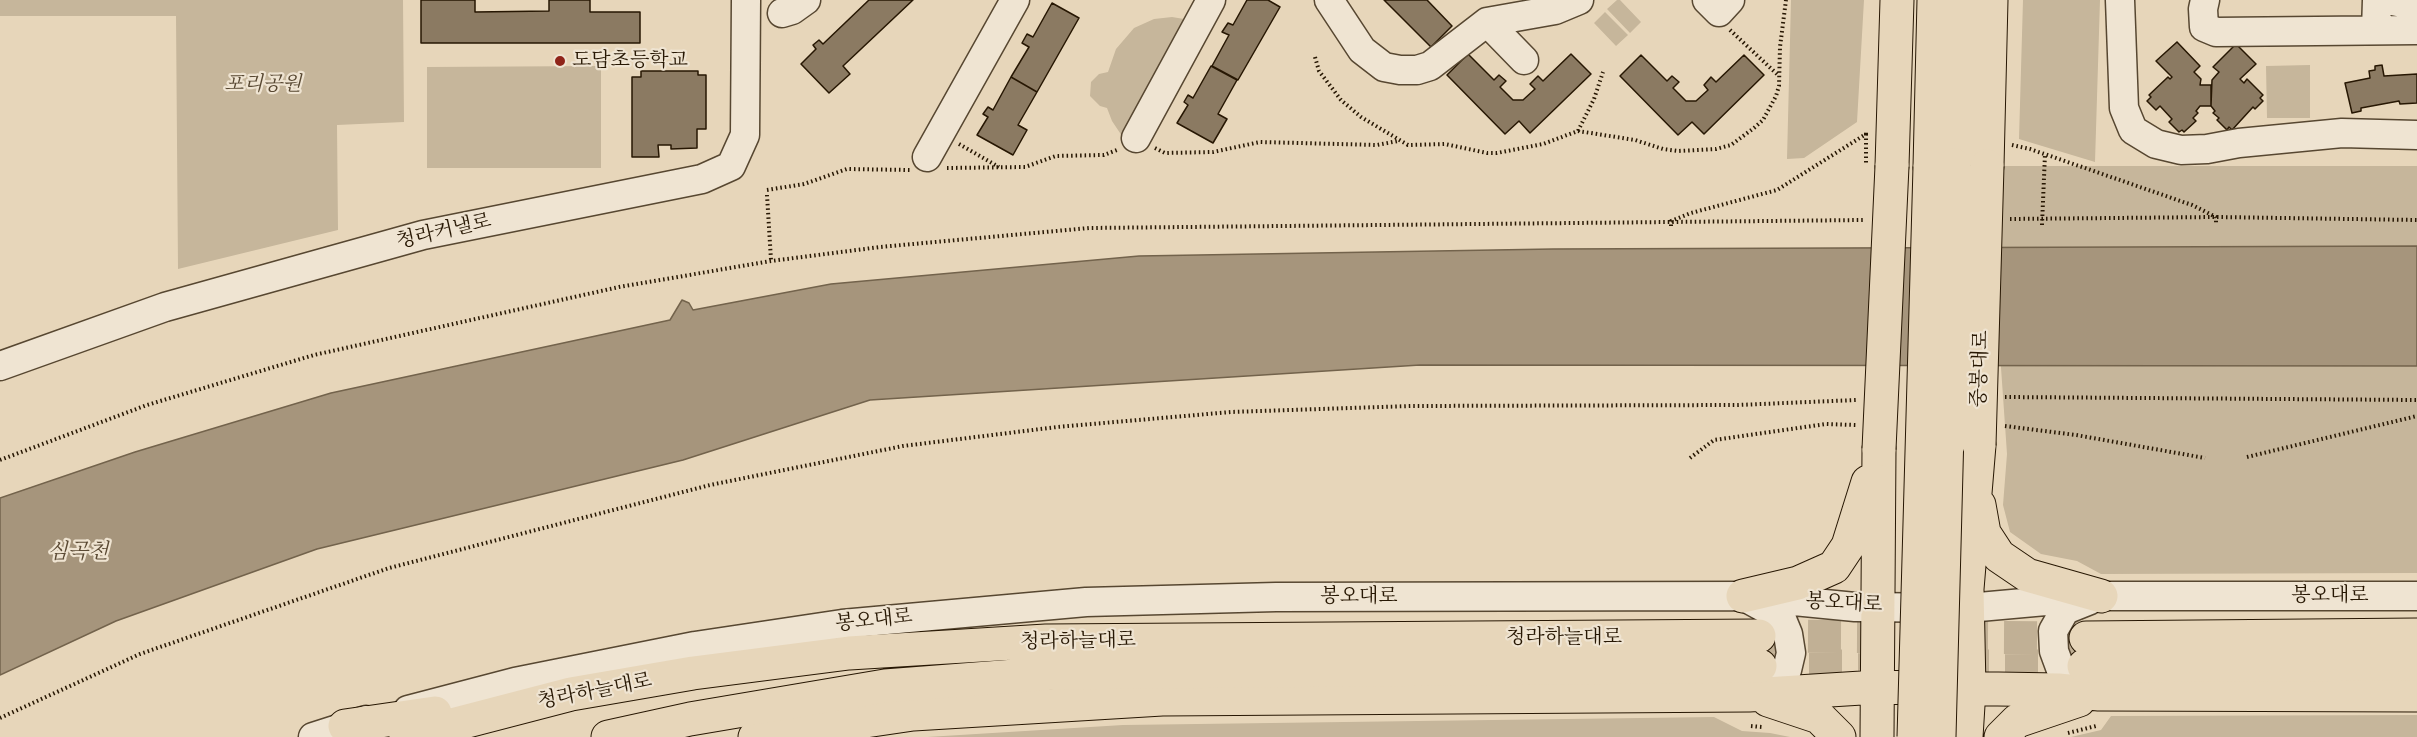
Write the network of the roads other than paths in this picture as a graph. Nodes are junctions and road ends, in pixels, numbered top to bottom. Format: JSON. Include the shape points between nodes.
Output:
{"nodes":[{"id":1,"x":746,"y":0,"type":"edge"},
{"id":2,"x":1016,"y":0,"type":"edge"},
{"id":3,"x":1211,"y":0,"type":"edge"},
{"id":4,"x":1329,"y":0,"type":"edge"},
{"id":5,"x":1579,"y":0,"type":"edge"},
{"id":6,"x":1897,"y":0,"type":"edge"},
{"id":7,"x":1934,"y":0,"type":"edge"},
{"id":8,"x":1959,"y":0,"type":"edge"},
{"id":9,"x":1991,"y":0,"type":"edge"},
{"id":10,"x":2120,"y":0,"type":"edge"},
{"id":11,"x":2205,"y":0,"type":"edge"},
{"id":12,"x":2377,"y":0,"type":"edge"},
{"id":13,"x":2388,"y":0,"type":"edge"},
{"id":14,"x":2417,"y":6,"type":"edge"},
{"id":15,"x":1487,"y":22,"type":"junction"},
{"id":16,"x":2376,"y":30,"type":"junction"},
{"id":17,"x":2417,"y":30,"type":"edge"},
{"id":18,"x":1524,"y":60,"type":"dead end"},
{"id":19,"x":2417,"y":135,"type":"edge"},
{"id":20,"x":1136,"y":138,"type":"road end"},
{"id":21,"x":931,"y":157,"type":"road end"},
{"id":22,"x":1942,"y":166,"type":"junction"},
{"id":23,"x":0,"y":366,"type":"edge"},
{"id":24,"x":1986,"y":436,"type":"junction"},
{"id":25,"x":1879,"y":449,"type":"junction"},
{"id":26,"x":1743,"y":596,"type":"junction"},
{"id":27,"x":2101,"y":596,"type":"junction"},
{"id":28,"x":2417,"y":596,"type":"edge"},
{"id":29,"x":1878,"y":607,"type":"junction"},
{"id":30,"x":1968,"y":608,"type":"junction"},
{"id":31,"x":2417,"y":635,"type":"edge"},
{"id":32,"x":2417,"y":664,"type":"edge"},
{"id":33,"x":1756,"y":666,"type":"junction"},
{"id":34,"x":629,"y":684,"type":"junction"},
{"id":35,"x":1878,"y":687,"type":"junction"},
{"id":36,"x":1969,"y":689,"type":"junction"},
{"id":37,"x":2417,"y":695,"type":"edge"},
{"id":38,"x":2098,"y":710,"type":"junction"},
{"id":39,"x":345,"y":726,"type":"junction"},
{"id":40,"x":313,"y":737,"type":"edge"},
{"id":41,"x":406,"y":737,"type":"edge"},
{"id":42,"x":608,"y":737,"type":"edge"},
{"id":43,"x":755,"y":737,"type":"edge"},
{"id":44,"x":1839,"y":737,"type":"edge"},
{"id":45,"x":1877,"y":737,"type":"edge"},
{"id":46,"x":1914,"y":737,"type":"edge"},
{"id":47,"x":1939,"y":737,"type":"edge"},
{"id":48,"x":1966,"y":737,"type":"edge"},
{"id":49,"x":2001,"y":737,"type":"edge"}],
"edges":[{"from":1,"to":23,"type":"street","name":"청라커낼로","via":[[745,135],[731,166],[702,179],[423,235],[165,307]]},
{"from":2,"to":21,"type":"street"},
{"from":3,"to":20,"type":"street"},
{"from":4,"to":15,"type":"street","via":[[1362,50],[1384,67],[1400,70],[1430,66]]},
{"from":5,"to":15,"type":"street","via":[[1555,10]]},
{"from":6,"to":25,"type":"main road","bridge":true},
{"from":7,"to":22,"type":"main road","name":"중봉대로"},
{"from":8,"to":22,"type":"main road","name":"중봉대로"},
{"from":9,"to":24,"type":"main road","name":"중봉대로","bridge":true,"via":[[1999,155]]},
{"from":10,"to":19,"type":"street","via":[[2124,108],[2133,130],[2156,144],[2181,150],[2343,133]]},
{"from":11,"to":16,"type":"street","via":[[2205,27],[2216,32]]},
{"from":12,"to":16,"type":"street"},
{"from":13,"to":14,"type":"street"},
{"from":15,"to":18,"type":"street"},
{"from":16,"to":17,"type":"street"},
{"from":22,"to":46,"type":"main road","name":"중봉대로","bridge":true},
{"from":22,"to":47,"type":"main road","name":"중봉대로","bridge":true},
{"from":24,"to":27,"type":"main road","via":[[1979,510],[1984,533],[1999,556],[2027,575]]},
{"from":24,"to":30,"type":"main road","name":"중봉대로","via":[[1968,568]]},
{"from":25,"to":26,"type":"main road","via":[[1848,546],[1834,567],[1798,583]]},
{"from":25,"to":29,"type":"main road"},
{"from":26,"to":29,"type":"street","name":"봉오대로"},
{"from":26,"to":33,"type":"street","via":[[1781,617],[1788,634],[1791,653],[1787,670]]},
{"from":26,"to":39,"type":"street","name":"봉오대로","via":[[1276,597],[1086,602],[964,612],[842,624],[695,646],[515,682]]},
{"from":27,"to":28,"type":"street","name":"봉오대로"},
{"from":27,"to":30,"type":"street","name":"봉오대로"},
{"from":27,"to":38,"type":"street","via":[[2066,610],[2053,631],[2054,651],[2061,670]]},
{"from":29,"to":30,"type":"street","name":"봉오대로"},
{"from":29,"to":35,"type":"main road"},
{"from":30,"to":36,"type":"main road","name":"중봉대로"},
{"from":31,"to":32,"type":"main road","name":"봉오대로","via":[[2085,652]]},
{"from":33,"to":34,"type":"main road","name":"청라하늘대로","via":[[1046,641],[849,653]]},
{"from":33,"to":35,"type":"main road"},
{"from":33,"to":42,"type":"main road","name":"청라하늘대로","via":[[1054,673],[885,686]]},
{"from":33,"to":43,"type":"main road","via":[[913,714]]},
{"from":33,"to":44,"type":"main road"},
{"from":34,"to":39,"type":"main road"},
{"from":34,"to":41,"type":"main road","name":"청라하늘대로","via":[[571,694]]},
{"from":35,"to":36,"type":"main road"},
{"from":35,"to":45,"type":"main road"},
{"from":36,"to":38,"type":"main road","via":[[2058,690]]},
{"from":36,"to":48,"type":"main road","name":"중봉대로"},
{"from":37,"to":38,"type":"main road"},
{"from":38,"to":49,"type":"main road","via":[[2051,708],[2017,721]]},
{"from":39,"to":40,"type":"street","name":"봉오대로"}]}
